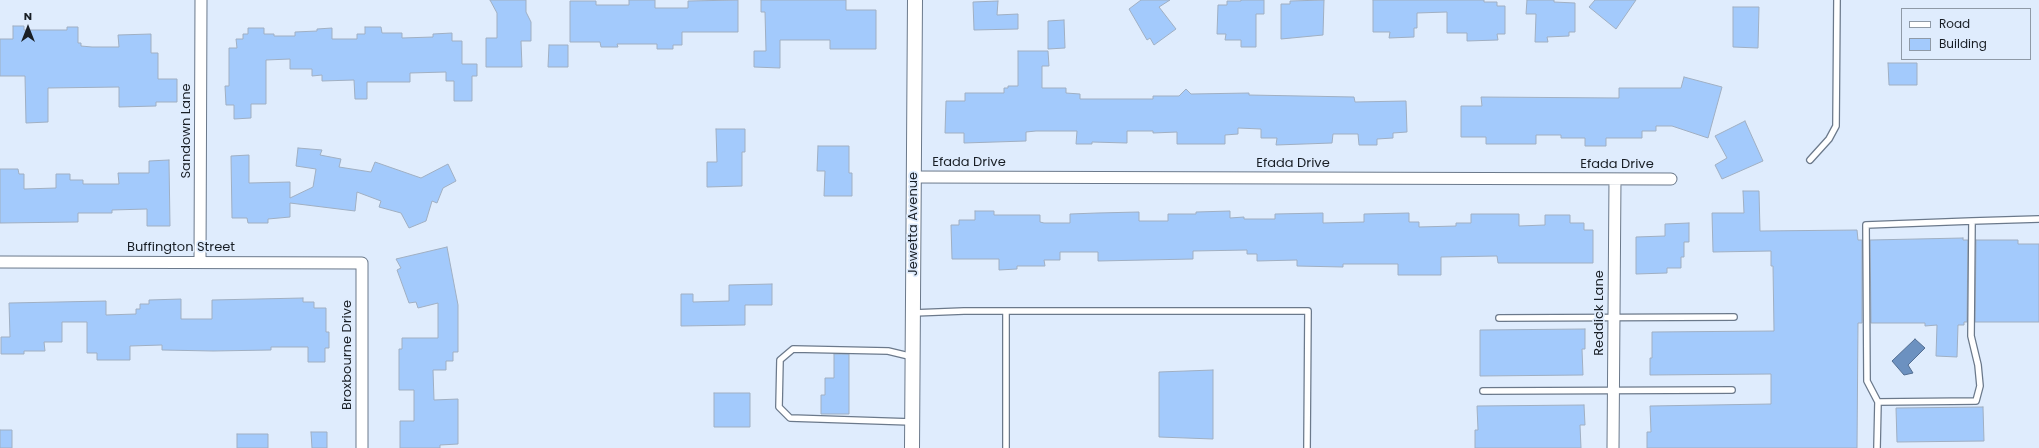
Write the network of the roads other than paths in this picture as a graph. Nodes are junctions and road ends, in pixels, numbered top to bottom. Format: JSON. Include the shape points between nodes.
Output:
{"nodes":[{"id":1,"x":201,"y":0,"type":"edge"},
{"id":2,"x":914,"y":0,"type":"edge"},
{"id":3,"x":1837,"y":0,"type":"edge"},
{"id":4,"x":1810,"y":160,"type":"dead end"},
{"id":5,"x":914,"y":177,"type":"junction"},
{"id":6,"x":1615,"y":178,"type":"junction"},
{"id":7,"x":1671,"y":179,"type":"dead end"},
{"id":8,"x":2039,"y":219,"type":"edge"},
{"id":9,"x":1972,"y":221,"type":"junction"},
{"id":10,"x":0,"y":262,"type":"edge"},
{"id":11,"x":200,"y":262,"type":"junction"},
{"id":12,"x":362,"y":263,"type":"joint"},
{"id":13,"x":1006,"y":311,"type":"junction"},
{"id":14,"x":914,"y":313,"type":"junction"},
{"id":15,"x":1614,"y":317,"type":"junction"},
{"id":16,"x":1734,"y":317,"type":"dead end"},
{"id":17,"x":1499,"y":318,"type":"dead end"},
{"id":18,"x":913,"y":357,"type":"junction"},
{"id":19,"x":1614,"y":390,"type":"junction"},
{"id":20,"x":1732,"y":390,"type":"dead end"},
{"id":21,"x":1483,"y":391,"type":"dead end"},
{"id":22,"x":1878,"y":402,"type":"junction"},
{"id":23,"x":913,"y":422,"type":"junction"},
{"id":24,"x":362,"y":448,"type":"edge"},
{"id":25,"x":912,"y":448,"type":"edge"},
{"id":26,"x":1006,"y":448,"type":"edge"},
{"id":27,"x":1307,"y":448,"type":"edge"},
{"id":28,"x":1613,"y":448,"type":"edge"},
{"id":29,"x":1877,"y":448,"type":"edge"}],
"edges":[{"from":1,"to":11,"type":"street","name":"Sandown Lane"},
{"from":2,"to":5,"type":"street","name":"Jewetta Avenue"},
{"from":3,"to":4,"type":"lane","via":[[1836,126],[1829,139]]},
{"from":5,"to":6,"type":"street","name":"Efada Drive"},
{"from":5,"to":14,"type":"street","name":"Jewetta Avenue"},
{"from":6,"to":7,"type":"street","name":"Efada Drive"},
{"from":6,"to":15,"type":"street","name":"Reddick Lane"},
{"from":8,"to":9,"type":"lane"},
{"from":9,"to":22,"type":"lane","via":[[1971,336],[1980,386],[1976,401]]},
{"from":9,"to":22,"type":"lane","via":[[1866,225],[1867,381]]},
{"from":10,"to":11,"type":"street","name":"Buffington Street"},
{"from":11,"to":12,"type":"street","name":"Buffington Street"},
{"from":12,"to":24,"type":"street","name":"Broxbourne Drive"},
{"from":13,"to":14,"type":"lane"},
{"from":13,"to":26,"type":"lane"},
{"from":13,"to":27,"type":"lane","via":[[1308,311]]},
{"from":14,"to":18,"type":"street","name":"Jewetta Avenue"},
{"from":15,"to":16,"type":"lane"},
{"from":15,"to":17,"type":"lane"},
{"from":15,"to":19,"type":"street","name":"Reddick Lane"},
{"from":18,"to":23,"type":"street","name":"Jewetta Avenue"},
{"from":18,"to":23,"type":"lane","via":[[888,351],[793,349],[780,360],[779,407],[790,418]]},
{"from":19,"to":20,"type":"lane"},
{"from":19,"to":21,"type":"lane"},
{"from":19,"to":28,"type":"street","name":"Reddick Lane"},
{"from":22,"to":29,"type":"lane"},
{"from":23,"to":25,"type":"street","name":"Jewetta Avenue"}]}
